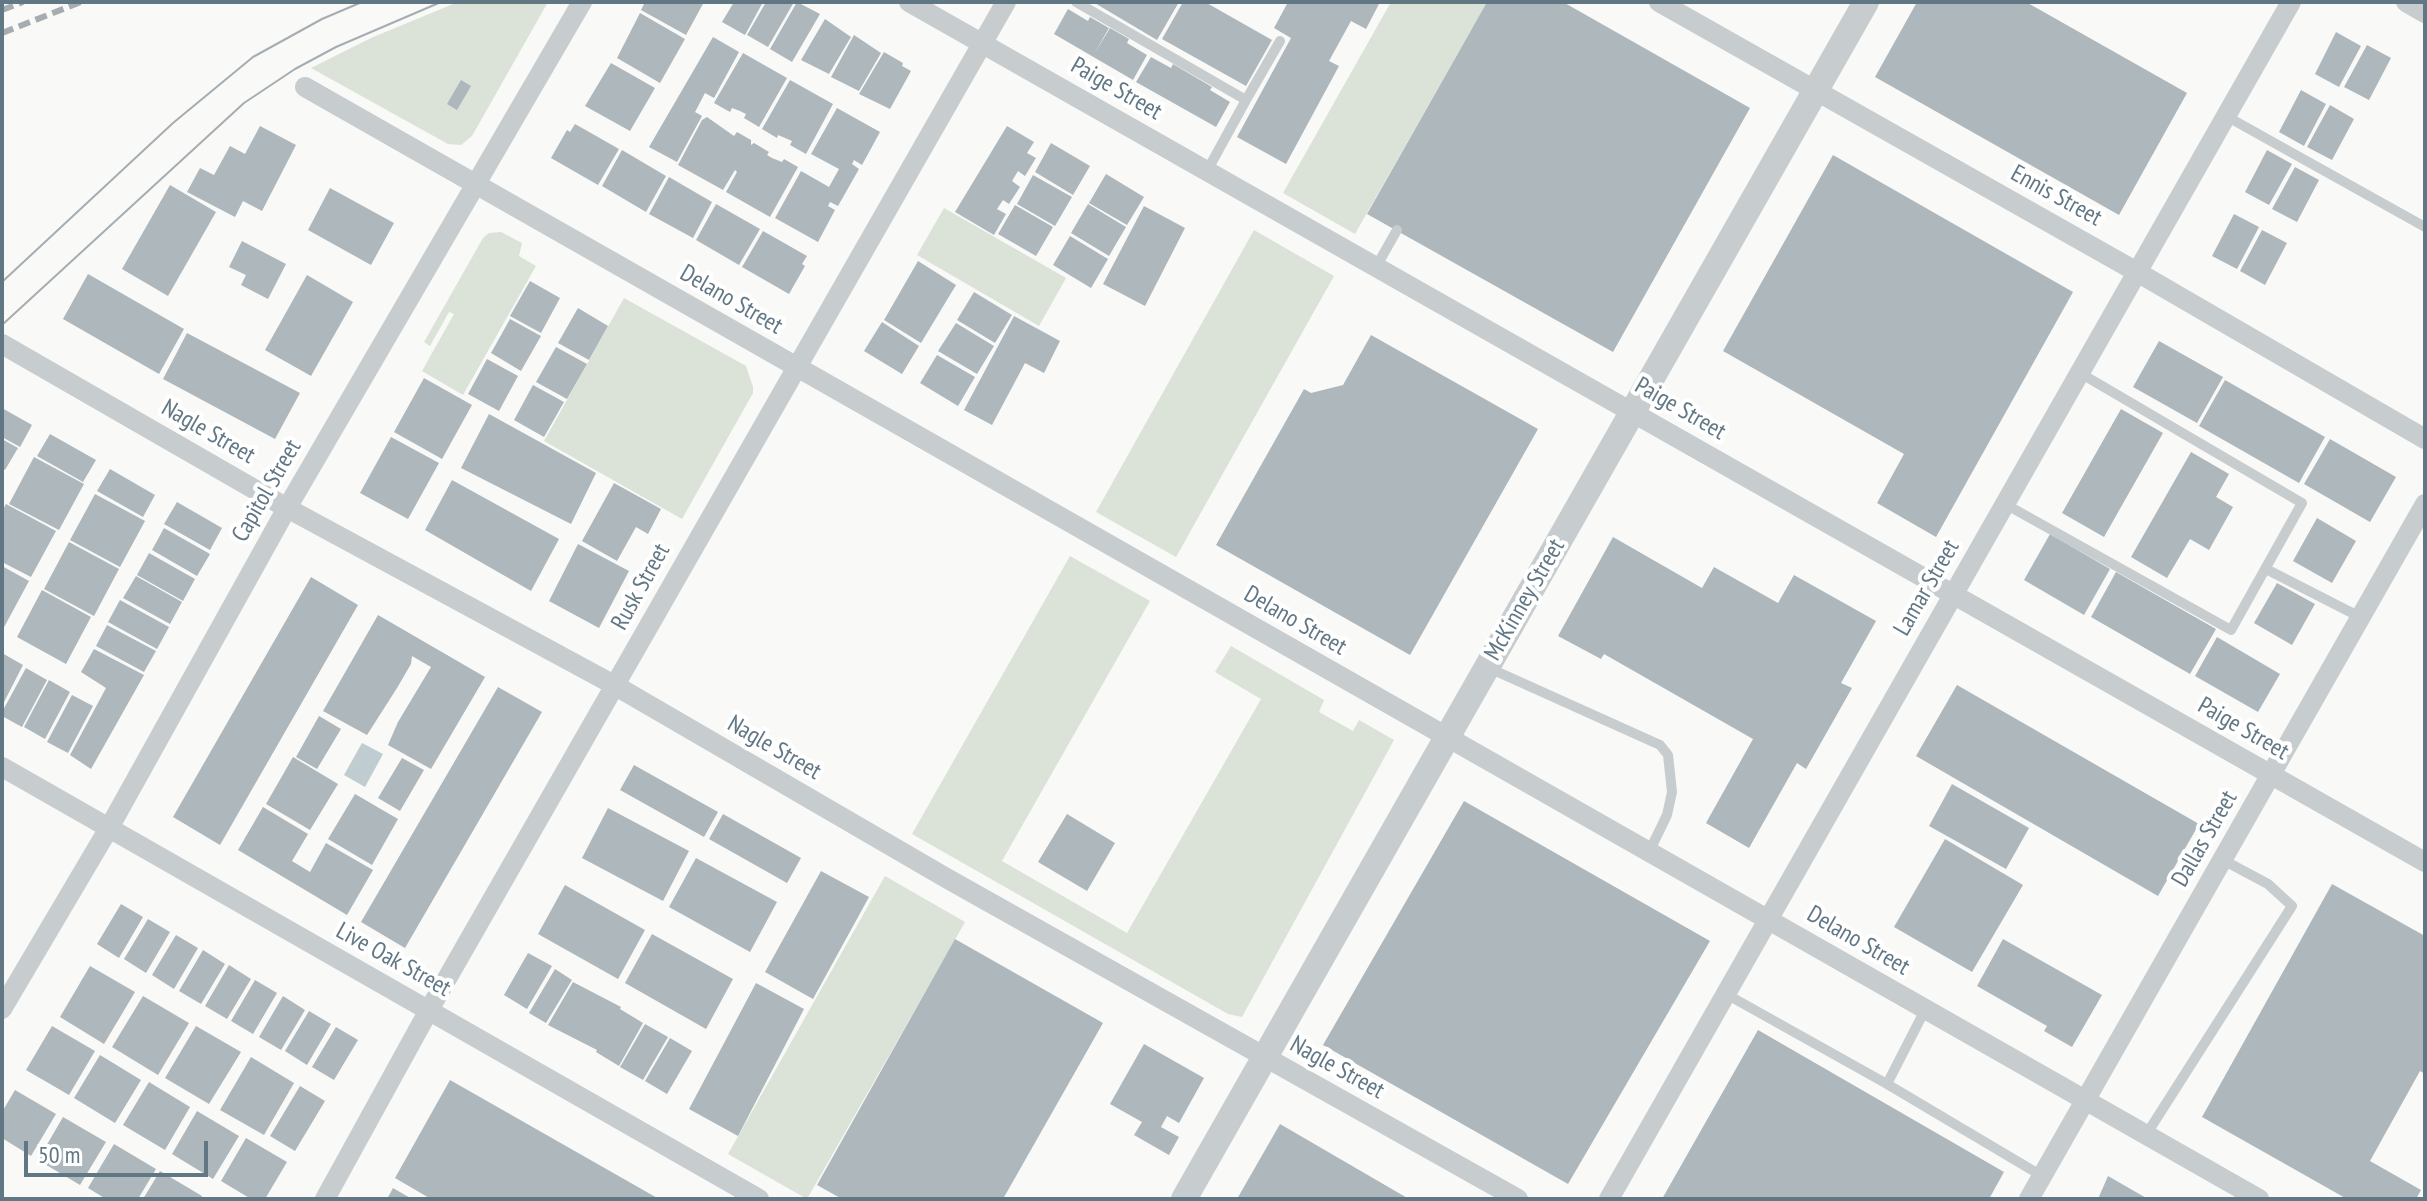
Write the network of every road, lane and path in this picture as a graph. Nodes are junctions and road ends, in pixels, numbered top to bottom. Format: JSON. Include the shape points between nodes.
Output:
{"nodes":[{"id":1,"x":582,"y":2,"type":"edge"},
{"id":2,"x":909,"y":2,"type":"edge"},
{"id":3,"x":1006,"y":2,"type":"edge"},
{"id":4,"x":1076,"y":2,"type":"edge"},
{"id":5,"x":1659,"y":2,"type":"edge"},
{"id":6,"x":1866,"y":2,"type":"edge"},
{"id":7,"x":2291,"y":2,"type":"edge"},
{"id":8,"x":2406,"y":2,"type":"edge"},
{"id":9,"x":2425,"y":13,"type":"edge"},
{"id":10,"x":1280,"y":41,"type":"dead end"},
{"id":11,"x":983,"y":43,"type":"junction"},
{"id":12,"x":305,"y":87,"type":"dead end"},
{"id":13,"x":1815,"y":90,"type":"junction"},
{"id":14,"x":1246,"y":100,"type":"junction"},
{"id":15,"x":2226,"y":116,"type":"junction"},
{"id":16,"x":1207,"y":171,"type":"junction"},
{"id":17,"x":476,"y":184,"type":"junction"},
{"id":18,"x":2425,"y":227,"type":"edge"},
{"id":19,"x":1397,"y":230,"type":"dead end"},
{"id":20,"x":1376,"y":267,"type":"junction"},
{"id":21,"x":2137,"y":272,"type":"junction"},
{"id":22,"x":2,"y":344,"type":"edge"},
{"id":23,"x":797,"y":367,"type":"junction"},
{"id":24,"x":2080,"y":373,"type":"junction"},
{"id":25,"x":1632,"y":412,"type":"junction"},
{"id":26,"x":2425,"y":439,"type":"edge"},
{"id":27,"x":2005,"y":504,"type":"junction"},
{"id":28,"x":2425,"y":504,"type":"edge"},
{"id":29,"x":287,"y":508,"type":"junction"},
{"id":30,"x":2266,"y":569,"type":"junction"},
{"id":31,"x":1954,"y":594,"type":"junction"},
{"id":32,"x":2360,"y":617,"type":"junction"},
{"id":33,"x":1486,"y":667,"type":"junction"},
{"id":34,"x":616,"y":686,"type":"junction"},
{"id":35,"x":1447,"y":737,"type":"junction"},
{"id":36,"x":2,"y":767,"type":"edge"},
{"id":37,"x":2271,"y":775,"type":"junction"},
{"id":38,"x":109,"y":828,"type":"junction"},
{"id":39,"x":1649,"y":852,"type":"junction"},
{"id":40,"x":2223,"y":860,"type":"junction"},
{"id":41,"x":2425,"y":862,"type":"edge"},
{"id":42,"x":1768,"y":920,"type":"junction"},
{"id":43,"x":1726,"y":994,"type":"junction"},
{"id":44,"x":2,"y":1009,"type":"edge"},
{"id":45,"x":429,"y":1010,"type":"junction"},
{"id":46,"x":1925,"y":1010,"type":"junction"},
{"id":47,"x":1265,"y":1057,"type":"junction"},
{"id":48,"x":1887,"y":1084,"type":"junction"},
{"id":49,"x":2085,"y":1101,"type":"junction"},
{"id":50,"x":2146,"y":1135,"type":"junction"},
{"id":51,"x":2042,"y":1176,"type":"junction"},
{"id":52,"x":325,"y":1199,"type":"edge"},
{"id":53,"x":759,"y":1199,"type":"edge"},
{"id":54,"x":1184,"y":1199,"type":"edge"},
{"id":55,"x":1518,"y":1199,"type":"edge"},
{"id":56,"x":1609,"y":1199,"type":"edge"},
{"id":57,"x":2029,"y":1199,"type":"edge"},
{"id":58,"x":2259,"y":1199,"type":"edge"}],
"edges":[{"from":1,"to":17,"type":"street","name":"Capitol Street"},
{"from":2,"to":11,"type":"street","name":"Paige Street"},
{"from":3,"to":11,"type":"street","name":"Rusk Street"},
{"from":4,"to":14,"type":"lane"},
{"from":5,"to":13,"type":"street","name":"Ennis Street"},
{"from":6,"to":13,"type":"street","name":"McKinney Street"},
{"from":7,"to":15,"type":"street","name":"Lamar Street"},
{"from":8,"to":9,"type":"street"},
{"from":10,"to":14,"type":"lane"},
{"from":11,"to":16,"type":"street","name":"Paige Street"},
{"from":11,"to":23,"type":"street","name":"Rusk Street"},
{"from":12,"to":17,"type":"street","name":"Delano Street"},
{"from":13,"to":21,"type":"street","name":"Ennis Street"},
{"from":13,"to":25,"type":"street","name":"McKinney Street"},
{"from":14,"to":16,"type":"lane"},
{"from":15,"to":18,"type":"lane"},
{"from":15,"to":21,"type":"street","name":"Lamar Street"},
{"from":16,"to":20,"type":"street","name":"Paige Street"},
{"from":17,"to":23,"type":"street","name":"Delano Street"},
{"from":17,"to":29,"type":"street","name":"Capitol Street"},
{"from":19,"to":20,"type":"lane"},
{"from":20,"to":25,"type":"street","name":"Paige Street"},
{"from":21,"to":24,"type":"street","name":"Lamar Street"},
{"from":21,"to":26,"type":"street","name":"Ennis Street"},
{"from":22,"to":29,"type":"street","name":"Nagle Street"},
{"from":23,"to":34,"type":"street","name":"Rusk Street"},
{"from":23,"to":35,"type":"street","name":"Delano Street"},
{"from":24,"to":27,"type":"street","name":"Lamar Street"},
{"from":24,"to":30,"type":"lane","via":[[2302,503]]},
{"from":25,"to":31,"type":"street","name":"Paige Street"},
{"from":25,"to":33,"type":"street","name":"McKinney Street"},
{"from":27,"to":30,"type":"lane","via":[[2231,630]]},
{"from":27,"to":31,"type":"street","name":"Lamar Street"},
{"from":28,"to":32,"type":"street","name":"Dallas Street"},
{"from":29,"to":34,"type":"street","name":"Nagle Street"},
{"from":29,"to":38,"type":"street","name":"Capitol Street"},
{"from":30,"to":32,"type":"lane"},
{"from":31,"to":37,"type":"street","name":"Paige Street"},
{"from":31,"to":42,"type":"street","name":"Lamar Street"},
{"from":32,"to":37,"type":"street","name":"Dallas Street"},
{"from":33,"to":35,"type":"street","name":"McKinney Street"},
{"from":33,"to":39,"type":"lane","via":[[1660,745],[1668,755],[1672,792]]},
{"from":34,"to":45,"type":"street","name":"Rusk Street"},
{"from":34,"to":47,"type":"street","name":"Nagle Street"},
{"from":35,"to":39,"type":"street","name":"Delano Street"},
{"from":35,"to":47,"type":"street","name":"McKinney Street"},
{"from":36,"to":38,"type":"street","name":"Live Oak Street"},
{"from":37,"to":40,"type":"street","name":"Dallas Street"},
{"from":37,"to":41,"type":"street","name":"Paige Street"},
{"from":38,"to":44,"type":"street","name":"Capitol Street"},
{"from":38,"to":45,"type":"street","name":"Live Oak Street"},
{"from":39,"to":42,"type":"street","name":"Delano Street"},
{"from":40,"to":49,"type":"street","name":"Dallas Street"},
{"from":40,"to":50,"type":"lane","via":[[2268,884],[2292,906]]},
{"from":42,"to":43,"type":"street","name":"Lamar Street"},
{"from":42,"to":46,"type":"street","name":"Delano Street"},
{"from":43,"to":48,"type":"lane"},
{"from":43,"to":56,"type":"street","name":"Lamar Street"},
{"from":45,"to":52,"type":"street","name":"Rusk Street"},
{"from":45,"to":53,"type":"street","name":"Live Oak Street"},
{"from":46,"to":48,"type":"lane"},
{"from":46,"to":49,"type":"street","name":"Delano Street"},
{"from":47,"to":54,"type":"street","name":"McKinney Street"},
{"from":47,"to":55,"type":"street","name":"Nagle Street"},
{"from":48,"to":51,"type":"lane"},
{"from":49,"to":50,"type":"street","name":"Delano Street"},
{"from":49,"to":51,"type":"street","name":"Dallas Street"},
{"from":50,"to":58,"type":"street","name":"Delano Street"},
{"from":51,"to":57,"type":"street","name":"Dallas Street"}]}
